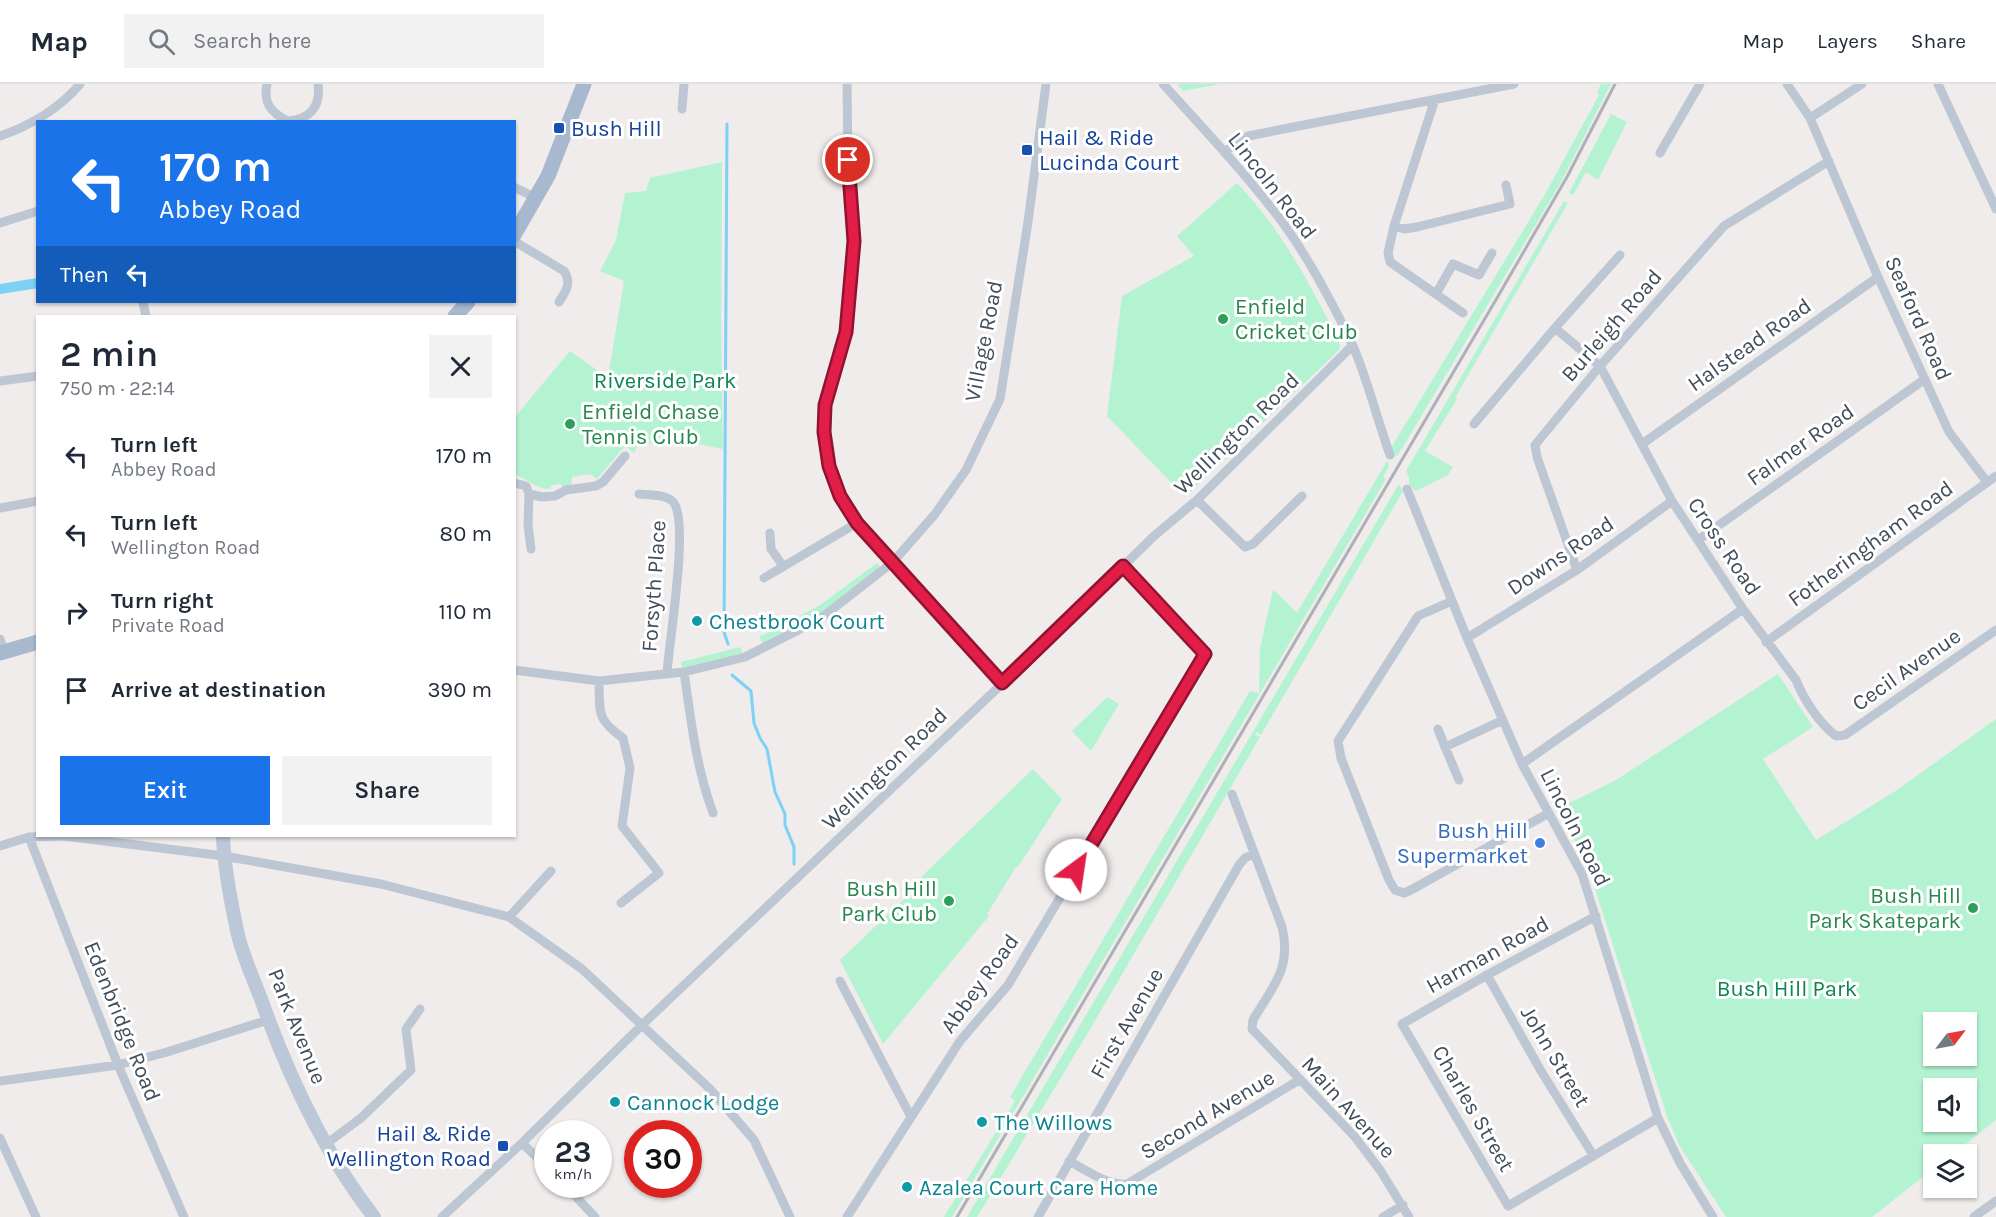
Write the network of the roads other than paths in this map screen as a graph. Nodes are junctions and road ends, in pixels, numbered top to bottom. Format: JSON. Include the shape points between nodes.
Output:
{"nodes":[{"id":1,"x":80,"y":84,"type":"edge"},
{"id":2,"x":267,"y":84,"type":"edge"},
{"id":3,"x":318,"y":84,"type":"edge"},
{"id":4,"x":584,"y":84,"type":"edge"},
{"id":5,"x":684,"y":84,"type":"edge"},
{"id":6,"x":847,"y":84,"type":"edge"},
{"id":7,"x":1046,"y":84,"type":"edge"},
{"id":8,"x":1163,"y":84,"type":"edge"},
{"id":9,"x":1514,"y":84,"type":"edge"},
{"id":10,"x":1701,"y":84,"type":"edge"},
{"id":11,"x":1787,"y":84,"type":"edge"},
{"id":12,"x":1862,"y":84,"type":"edge"},
{"id":13,"x":1938,"y":84,"type":"edge"},
{"id":14,"x":1435,"y":99,"type":"junction"},
{"id":15,"x":682,"y":109,"type":"dead end"},
{"id":16,"x":1810,"y":118,"type":"junction"},
{"id":17,"x":36,"y":120,"type":"edge"},
{"id":18,"x":37,"y":120,"type":"edge"},
{"id":19,"x":286,"y":120,"type":"edge"},
{"id":20,"x":293,"y":120,"type":"edge"},
{"id":21,"x":0,"y":136,"type":"edge"},
{"id":22,"x":1224,"y":152,"type":"junction"},
{"id":23,"x":1660,"y":153,"type":"dead end"},
{"id":24,"x":1829,"y":161,"type":"junction"},
{"id":25,"x":1506,"y":186,"type":"dead end"},
{"id":26,"x":516,"y":188,"type":"edge"},
{"id":27,"x":536,"y":198,"type":"junction"},
{"id":28,"x":1996,"y":209,"type":"edge"},
{"id":29,"x":36,"y":212,"type":"edge"},
{"id":30,"x":0,"y":222,"type":"edge"},
{"id":31,"x":1394,"y":226,"type":"junction"},
{"id":32,"x":516,"y":232,"type":"edge"},
{"id":33,"x":516,"y":242,"type":"edge"},
{"id":34,"x":1492,"y":253,"type":"dead end"},
{"id":35,"x":1620,"y":255,"type":"dead end"},
{"id":36,"x":1878,"y":277,"type":"junction"},
{"id":37,"x":1436,"y":294,"type":"junction"},
{"id":38,"x":559,"y":302,"type":"dead end"},
{"id":39,"x":467,"y":303,"type":"edge"},
{"id":40,"x":1463,"y":313,"type":"dead end"},
{"id":41,"x":456,"y":315,"type":"edge"},
{"id":42,"x":1555,"y":328,"type":"junction"},
{"id":43,"x":1352,"y":346,"type":"junction"},
{"id":44,"x":1600,"y":366,"type":"junction"},
{"id":45,"x":36,"y":376,"type":"edge"},
{"id":46,"x":1926,"y":379,"type":"junction"},
{"id":47,"x":0,"y":381,"type":"edge"},
{"id":48,"x":1474,"y":424,"type":"dead end"},
{"id":49,"x":1642,"y":444,"type":"junction"},
{"id":50,"x":1390,"y":455,"type":"dead end"},
{"id":51,"x":625,"y":456,"type":"dead end"},
{"id":52,"x":1996,"y":476,"type":"edge"},
{"id":53,"x":1987,"y":482,"type":"junction"},
{"id":54,"x":516,"y":484,"type":"edge"},
{"id":55,"x":1407,"y":489,"type":"dead end"},
{"id":56,"x":529,"y":494,"type":"junction"},
{"id":57,"x":639,"y":494,"type":"dead end"},
{"id":58,"x":1302,"y":496,"type":"dead end"},
{"id":59,"x":1197,"y":500,"type":"junction"},
{"id":60,"x":36,"y":501,"type":"edge"},
{"id":61,"x":1672,"y":501,"type":"junction"},
{"id":62,"x":0,"y":508,"type":"edge"},
{"id":63,"x":857,"y":523,"type":"junction"},
{"id":64,"x":770,"y":533,"type":"dead end"},
{"id":65,"x":1698,"y":540,"type":"junction"},
{"id":66,"x":531,"y":549,"type":"dead end"},
{"id":67,"x":893,"y":562,"type":"junction"},
{"id":68,"x":783,"y":566,"type":"junction"},
{"id":69,"x":1123,"y":566,"type":"junction"},
{"id":70,"x":1577,"y":570,"type":"junction"},
{"id":71,"x":764,"y":578,"type":"dead end"},
{"id":72,"x":1452,"y":601,"type":"junction"},
{"id":73,"x":1743,"y":609,"type":"junction"},
{"id":74,"x":1996,"y":630,"type":"edge"},
{"id":75,"x":1467,"y":638,"type":"junction"},
{"id":76,"x":36,"y":642,"type":"edge"},
{"id":77,"x":1766,"y":642,"type":"junction"},
{"id":78,"x":1,"y":648,"type":"edge"},
{"id":79,"x":516,"y":670,"type":"edge"},
{"id":80,"x":684,"y":672,"type":"junction"},
{"id":81,"x":667,"y":673,"type":"junction"},
{"id":82,"x":599,"y":681,"type":"junction"},
{"id":83,"x":1002,"y":683,"type":"junction"},
{"id":84,"x":1503,"y":720,"type":"junction"},
{"id":85,"x":1438,"y":729,"type":"dead end"},
{"id":86,"x":1836,"y":735,"type":"joint"},
{"id":87,"x":1446,"y":747,"type":"junction"},
{"id":88,"x":1522,"y":764,"type":"junction"},
{"id":89,"x":1459,"y":780,"type":"dead end"},
{"id":90,"x":1232,"y":794,"type":"dead end"},
{"id":91,"x":713,"y":813,"type":"dead end"},
{"id":92,"x":1549,"y":813,"type":"junction"},
{"id":93,"x":29,"y":837,"type":"junction"},
{"id":94,"x":36,"y":837,"type":"edge"},
{"id":95,"x":70,"y":837,"type":"edge"},
{"id":96,"x":223,"y":837,"type":"edge"},
{"id":97,"x":0,"y":846,"type":"edge"},
{"id":98,"x":1253,"y":854,"type":"junction"},
{"id":99,"x":224,"y":856,"type":"junction"},
{"id":100,"x":550,"y":871,"type":"dead end"},
{"id":101,"x":621,"y":903,"type":"dead end"},
{"id":102,"x":1596,"y":916,"type":"junction"},
{"id":103,"x":509,"y":917,"type":"junction"},
{"id":104,"x":1486,"y":975,"type":"junction"},
{"id":105,"x":840,"y":987,"type":"dead end"},
{"id":106,"x":420,"y":1009,"type":"dead end"},
{"id":107,"x":268,"y":1020,"type":"junction"},
{"id":108,"x":643,"y":1024,"type":"junction"},
{"id":109,"x":1405,"y":1029,"type":"joint"},
{"id":110,"x":118,"y":1065,"type":"junction"},
{"id":111,"x":1299,"y":1080,"type":"junction"},
{"id":112,"x":0,"y":1082,"type":"edge"},
{"id":113,"x":911,"y":1117,"type":"junction"},
{"id":114,"x":1658,"y":1118,"type":"junction"},
{"id":115,"x":0,"y":1138,"type":"edge"},
{"id":116,"x":522,"y":1143,"type":"junction"},
{"id":117,"x":326,"y":1144,"type":"junction"},
{"id":118,"x":534,"y":1155,"type":"edge"},
{"id":119,"x":1593,"y":1155,"type":"junction"},
{"id":120,"x":1069,"y":1161,"type":"junction"},
{"id":121,"x":578,"y":1198,"type":"edge"},
{"id":122,"x":1996,"y":1201,"type":"edge"},
{"id":123,"x":1402,"y":1205,"type":"junction"},
{"id":124,"x":36,"y":1217,"type":"edge"},
{"id":125,"x":184,"y":1217,"type":"edge"},
{"id":126,"x":374,"y":1217,"type":"edge"},
{"id":127,"x":442,"y":1217,"type":"edge"},
{"id":128,"x":596,"y":1217,"type":"edge"},
{"id":129,"x":790,"y":1217,"type":"edge"},
{"id":130,"x":847,"y":1217,"type":"edge"},
{"id":131,"x":1038,"y":1217,"type":"edge"},
{"id":132,"x":1383,"y":1217,"type":"edge"},
{"id":133,"x":1409,"y":1217,"type":"edge"},
{"id":134,"x":1713,"y":1217,"type":"edge"},
{"id":135,"x":1974,"y":1217,"type":"edge"}],
"edges":[{"from":1,"to":18,"type":"street"},
{"from":2,"to":19,"type":"street","via":[[265,98],[271,111]]},
{"from":3,"to":20,"type":"street","via":[[314,110],[307,117]]},
{"from":4,"to":27,"type":"main road"},
{"from":5,"to":15,"type":"street"},
{"from":6,"to":63,"type":"street","via":[[854,241],[846,332],[825,405],[824,432],[829,466],[840,496]]},
{"from":7,"to":67,"type":"street","name":"Village Road","via":[[1000,399],[966,470],[935,514]]},
{"from":8,"to":22,"type":"street","name":"Lincoln Road"},
{"from":9,"to":14,"type":"street"},
{"from":10,"to":23,"type":"street"},
{"from":11,"to":16,"type":"street","name":"Seaford Road"},
{"from":12,"to":16,"type":"street"},
{"from":13,"to":28,"type":"street"},
{"from":14,"to":22,"type":"street","via":[[1248,136]]},
{"from":14,"to":31,"type":"street"},
{"from":16,"to":24,"type":"street","name":"Seaford Road"},
{"from":17,"to":21,"type":"street"},
{"from":22,"to":43,"type":"street","name":"Lincoln Road","via":[[1294,239]]},
{"from":24,"to":36,"type":"street","name":"Seaford Road"},
{"from":24,"to":44,"type":"street","name":"Burleigh Road","via":[[1724,226]]},
{"from":25,"to":31,"type":"street","via":[[1510,204],[1417,227]]},
{"from":26,"to":27,"type":"street"},
{"from":27,"to":32,"type":"main road"},
{"from":29,"to":30,"type":"street"},
{"from":31,"to":37,"type":"street","via":[[1390,262]]},
{"from":33,"to":38,"type":"street","via":[[564,271],[568,285]]},
{"from":34,"to":37,"type":"street","via":[[1479,275],[1453,264]]},
{"from":35,"to":42,"type":"street"},
{"from":36,"to":46,"type":"street","name":"Seaford Road"},
{"from":36,"to":49,"type":"street","name":"Halstead Road"},
{"from":37,"to":40,"type":"street"},
{"from":39,"to":41,"type":"main road"},
{"from":42,"to":44,"type":"street"},
{"from":42,"to":48,"type":"street"},
{"from":43,"to":50,"type":"street","name":"Lincoln Road"},
{"from":43,"to":59,"type":"street","name":"Wellington Road"},
{"from":44,"to":49,"type":"street","name":"Cross Road"},
{"from":44,"to":70,"type":"street","name":"Burleigh Road","via":[[1535,445]]},
{"from":45,"to":47,"type":"street"},
{"from":46,"to":53,"type":"street","name":"Seaford Road","via":[[1950,432]]},
{"from":46,"to":65,"type":"street","name":"Falmer Road"},
{"from":49,"to":61,"type":"street","name":"Cross Road"},
{"from":51,"to":56,"type":"street","via":[[596,486],[566,490],[555,496]]},
{"from":52,"to":53,"type":"street","name":"Fotheringham Road"},
{"from":53,"to":77,"type":"street","name":"Fotheringham Road"},
{"from":54,"to":56,"type":"street","via":[[526,486]]},
{"from":55,"to":72,"type":"street","name":"Lincoln Road"},
{"from":56,"to":66,"type":"street"},
{"from":57,"to":81,"type":"street","name":"Forsyth Place","via":[[670,499],[680,522]]},
{"from":58,"to":59,"type":"street","via":[[1245,548]]},
{"from":59,"to":69,"type":"street","name":"Wellington Road"},
{"from":60,"to":62,"type":"street"},
{"from":61,"to":65,"type":"street","name":"Cross Road"},
{"from":61,"to":70,"type":"street","name":"Downs Road"},
{"from":63,"to":67,"type":"street"},
{"from":63,"to":68,"type":"street"},
{"from":64,"to":68,"type":"street","via":[[771,549]]},
{"from":65,"to":73,"type":"street","name":"Cross Road"},
{"from":67,"to":80,"type":"street","name":"Village Road","via":[[820,620],[745,657]]},
{"from":67,"to":83,"type":"street"},
{"from":68,"to":71,"type":"street"},
{"from":69,"to":83,"type":"street","name":"Wellington Road"},
{"from":69,"to":113,"type":"street","name":"Abbey Road","via":[[1205,654],[1008,984],[960,1041]]},
{"from":70,"to":75,"type":"street","name":"Downs Road"},
{"from":72,"to":75,"type":"street","name":"Lincoln Road"},
{"from":72,"to":92,"type":"street","via":[[1418,616],[1338,741],[1341,758],[1389,879],[1395,890],[1404,893]]},
{"from":73,"to":77,"type":"street","name":"Cross Road"},
{"from":73,"to":88,"type":"street"},
{"from":74,"to":86,"type":"street","name":"Cecil Avenue","via":[[1845,735]]},
{"from":75,"to":84,"type":"street","name":"Lincoln Road"},
{"from":76,"to":78,"type":"main road"},
{"from":77,"to":86,"type":"street","name":"Cross Road"},
{"from":79,"to":82,"type":"street","name":"Village Road"},
{"from":80,"to":81,"type":"street","name":"Village Road"},
{"from":80,"to":91,"type":"street","via":[[701,776]]},
{"from":81,"to":82,"type":"street","name":"Village Road"},
{"from":82,"to":101,"type":"street","via":[[600,713],[606,726],[623,738],[630,768],[622,826],[659,873]]},
{"from":83,"to":108,"type":"street","name":"Wellington Road"},
{"from":84,"to":87,"type":"street"},
{"from":84,"to":88,"type":"street","name":"Lincoln Road"},
{"from":85,"to":87,"type":"street"},
{"from":87,"to":89,"type":"street"},
{"from":88,"to":92,"type":"street","name":"Lincoln Road"},
{"from":90,"to":98,"type":"street"},
{"from":92,"to":102,"type":"street","name":"Lincoln Road","via":[[1582,874]]},
{"from":93,"to":94,"type":"street"},
{"from":93,"to":97,"type":"street"},
{"from":93,"to":110,"type":"street","name":"Edenbridge Road"},
{"from":95,"to":99,"type":"street"},
{"from":96,"to":99,"type":"street","name":"Park Avenue"},
{"from":98,"to":111,"type":"street","name":"Main Avenue","via":[[1282,927],[1286,956],[1252,1029]]},
{"from":98,"to":120,"type":"street","name":"First Avenue","via":[[1239,865]]},
{"from":99,"to":103,"type":"street","via":[[381,884]]},
{"from":99,"to":107,"type":"street","name":"Park Avenue","via":[[238,936]]},
{"from":100,"to":103,"type":"street"},
{"from":102,"to":104,"type":"street","name":"Harman Road"},
{"from":102,"to":114,"type":"street","name":"Lincoln Road"},
{"from":103,"to":108,"type":"street","via":[[582,969]]},
{"from":104,"to":109,"type":"street","name":"Harman Road","via":[[1402,1024]]},
{"from":104,"to":119,"type":"street","name":"John Street"},
{"from":105,"to":113,"type":"street"},
{"from":106,"to":117,"type":"street","via":[[406,1029],[411,1070],[361,1118]]},
{"from":107,"to":110,"type":"street"},
{"from":107,"to":117,"type":"street","name":"Park Avenue"},
{"from":108,"to":116,"type":"street","name":"Wellington Road"},
{"from":108,"to":129,"type":"street","via":[[710,1089],[753,1140]]},
{"from":109,"to":119,"type":"street","name":"Charles Street","via":[[1509,1206]]},
{"from":110,"to":112,"type":"street"},
{"from":110,"to":125,"type":"street","name":"Edenbridge Road"},
{"from":111,"to":120,"type":"street","name":"Second Avenue","via":[[1127,1184],[1118,1185]]},
{"from":111,"to":123,"type":"street","name":"Main Avenue","via":[[1355,1137]]},
{"from":113,"to":130,"type":"street","name":"Abbey Road"},
{"from":114,"to":119,"type":"street"},
{"from":114,"to":134,"type":"street","name":"Lincoln Road"},
{"from":115,"to":124,"type":"street"},
{"from":116,"to":118,"type":"street"},
{"from":116,"to":127,"type":"street","name":"Wellington Road"},
{"from":117,"to":126,"type":"street","name":"Park Avenue"},
{"from":120,"to":131,"type":"street","name":"First Avenue"},
{"from":121,"to":128,"type":"street"},
{"from":122,"to":135,"type":"street"},
{"from":123,"to":132,"type":"street"},
{"from":123,"to":133,"type":"street","name":"Main Avenue"}]}
